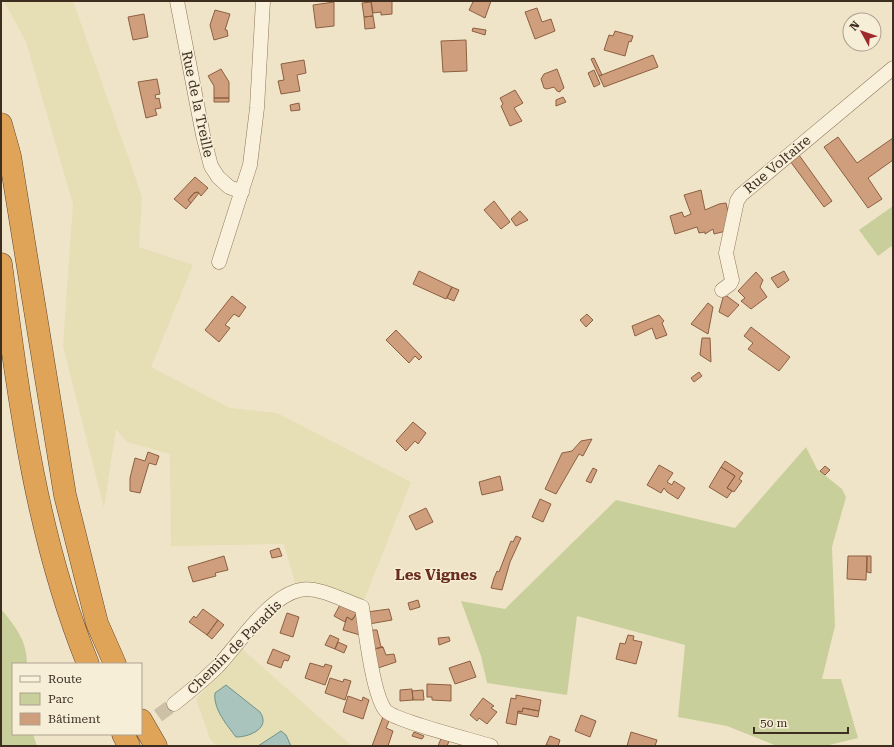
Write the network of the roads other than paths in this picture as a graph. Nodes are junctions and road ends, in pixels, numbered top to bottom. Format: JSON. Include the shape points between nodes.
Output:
{"nodes":[{"id":1,"x":177,"y":1,"type":"edge"},
{"id":2,"x":262,"y":1,"type":"edge"},
{"id":3,"x":893,"y":68,"type":"edge"},
{"id":4,"x":1,"y":124,"type":"edge"},
{"id":5,"x":242,"y":192,"type":"junction"},
{"id":6,"x":219,"y":262,"type":"dead end"},
{"id":7,"x":1,"y":264,"type":"edge"},
{"id":8,"x":722,"y":290,"type":"dead end"},
{"id":9,"x":88,"y":663,"type":"edge"},
{"id":10,"x":115,"y":663,"type":"edge"},
{"id":11,"x":174,"y":704,"type":"tunnel mouth"},
{"id":12,"x":142,"y":722,"type":"edge"},
{"id":13,"x":124,"y":735,"type":"edge"},
{"id":14,"x":129,"y":746,"type":"edge"},
{"id":15,"x":156,"y":746,"type":"edge"},
{"id":16,"x":491,"y":746,"type":"edge"}],
"edges":[{"from":1,"to":5,"type":"street","name":"Rue de la Treille","via":[[211,166],[229,187]]},
{"from":2,"to":5,"type":"street","via":[[257,108],[250,165]]},
{"from":3,"to":8,"type":"street","name":"Rue Voltaire","via":[[741,195],[737,201],[726,253],[732,280]]},
{"from":4,"to":10,"type":"highway","via":[[10,156],[65,496],[97,623]]},
{"from":5,"to":6,"type":"street"},
{"from":7,"to":9,"type":"highway","via":[[37,498],[62,594]]},
{"from":11,"to":16,"type":"street","name":"Chemin de Paradis","via":[[218,666],[274,604],[288,594],[301,590],[319,592],[362,607],[379,698],[387,712]]},
{"from":12,"to":15,"type":"highway"},
{"from":13,"to":14,"type":"highway"}]}
